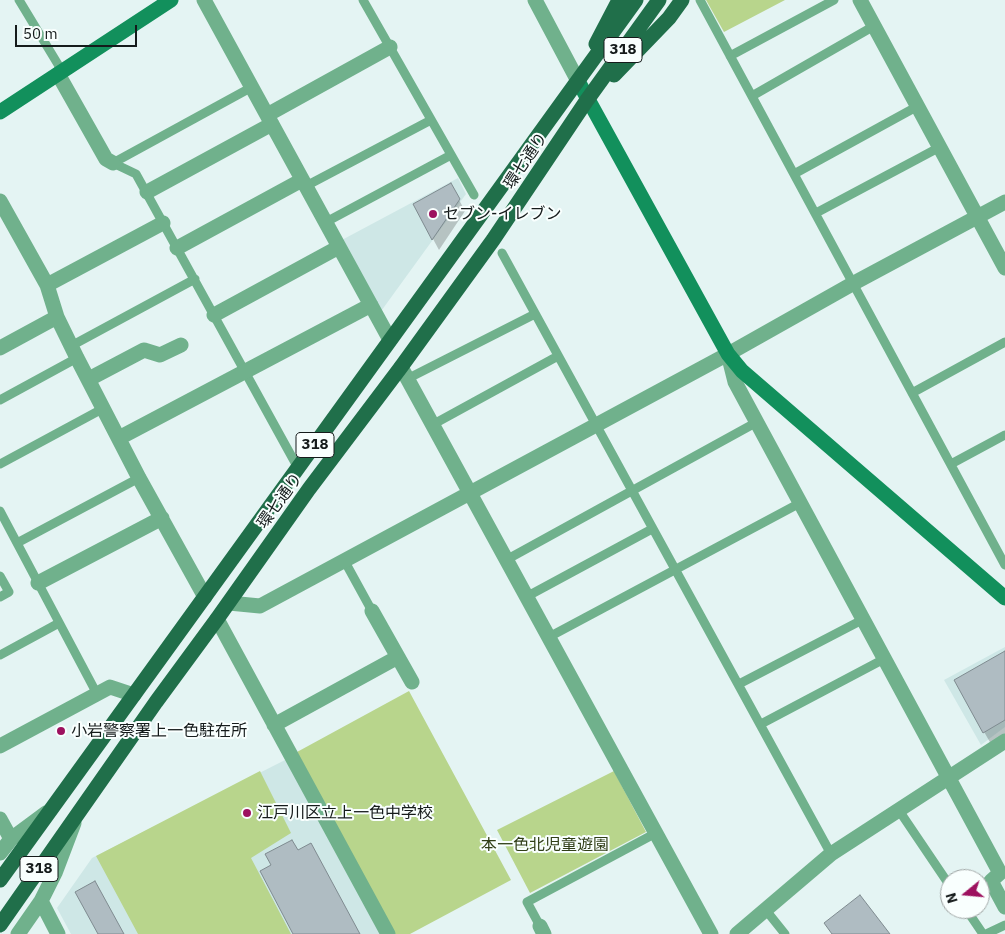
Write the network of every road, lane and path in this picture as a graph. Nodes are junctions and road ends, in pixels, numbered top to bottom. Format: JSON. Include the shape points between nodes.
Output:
{"nodes":[{"id":1,"x":19,"y":0,"type":"edge"},
{"id":2,"x":172,"y":0,"type":"edge"},
{"id":3,"x":204,"y":0,"type":"edge"},
{"id":4,"x":364,"y":0,"type":"edge"},
{"id":5,"x":535,"y":0,"type":"edge"},
{"id":6,"x":619,"y":0,"type":"edge"},
{"id":7,"x":636,"y":0,"type":"edge"},
{"id":8,"x":659,"y":0,"type":"edge"},
{"id":9,"x":682,"y":0,"type":"edge"},
{"id":10,"x":700,"y":0,"type":"edge"},
{"id":11,"x":834,"y":0,"type":"edge"},
{"id":12,"x":860,"y":0,"type":"edge"},
{"id":13,"x":874,"y":26,"type":"junction"},
{"id":14,"x":390,"y":47,"type":"junction"},
{"id":15,"x":730,"y":56,"type":"junction"},
{"id":16,"x":60,"y":73,"type":"junction"},
{"id":17,"x":578,"y":81,"type":"junction"},
{"id":18,"x":252,"y":88,"type":"junction"},
{"id":19,"x":752,"y":96,"type":"junction"},
{"id":20,"x":588,"y":100,"type":"junction"},
{"id":21,"x":918,"y":106,"type":"junction"},
{"id":22,"x":2,"y":107,"type":"edge"},
{"id":23,"x":270,"y":120,"type":"junction"},
{"id":24,"x":431,"y":120,"type":"junction"},
{"id":25,"x":940,"y":148,"type":"junction"},
{"id":26,"x":451,"y":155,"type":"junction"},
{"id":27,"x":113,"y":163,"type":"junction"},
{"id":28,"x":794,"y":174,"type":"junction"},
{"id":29,"x":304,"y":183,"type":"junction"},
{"id":30,"x":147,"y":192,"type":"junction"},
{"id":31,"x":474,"y":195,"type":"dead end"},
{"id":32,"x":0,"y":201,"type":"edge"},
{"id":33,"x":1005,"y":202,"type":"edge"},
{"id":34,"x":816,"y":213,"type":"junction"},
{"id":35,"x":978,"y":216,"type":"junction"},
{"id":36,"x":326,"y":222,"type":"junction"},
{"id":37,"x":163,"y":223,"type":"junction"},
{"id":38,"x":339,"y":247,"type":"junction"},
{"id":39,"x":177,"y":248,"type":"junction"},
{"id":40,"x":502,"y":253,"type":"dead end"},
{"id":41,"x":1005,"y":268,"type":"edge"},
{"id":42,"x":195,"y":280,"type":"junction"},
{"id":43,"x":854,"y":283,"type":"junction"},
{"id":44,"x":47,"y":285,"type":"junction"},
{"id":45,"x":371,"y":305,"type":"junction"},
{"id":46,"x":535,"y":314,"type":"junction"},
{"id":47,"x":214,"y":315,"type":"junction"},
{"id":48,"x":57,"y":317,"type":"junction"},
{"id":49,"x":390,"y":340,"type":"junction"},
{"id":50,"x":1005,"y":342,"type":"edge"},
{"id":51,"x":182,"y":345,"type":"dead end"},
{"id":52,"x":0,"y":348,"type":"edge"},
{"id":53,"x":74,"y":352,"type":"junction"},
{"id":54,"x":728,"y":354,"type":"junction"},
{"id":55,"x":558,"y":356,"type":"junction"},
{"id":56,"x":245,"y":370,"type":"junction"},
{"id":57,"x":404,"y":373,"type":"junction"},
{"id":58,"x":88,"y":379,"type":"junction"},
{"id":59,"x":912,"y":393,"type":"junction"},
{"id":60,"x":0,"y":400,"type":"edge"},
{"id":61,"x":104,"y":408,"type":"junction"},
{"id":62,"x":757,"y":422,"type":"junction"},
{"id":63,"x":432,"y":425,"type":"junction"},
{"id":64,"x":596,"y":426,"type":"junction"},
{"id":65,"x":1005,"y":435,"type":"edge"},
{"id":66,"x":119,"y":438,"type":"junction"},
{"id":67,"x":0,"y":464,"type":"edge"},
{"id":68,"x":951,"y":464,"type":"junction"},
{"id":69,"x":298,"y":468,"type":"junction"},
{"id":70,"x":140,"y":478,"type":"junction"},
{"id":71,"x":632,"y":491,"type":"junction"},
{"id":72,"x":470,"y":493,"type":"junction"},
{"id":73,"x":800,"y":503,"type":"junction"},
{"id":74,"x":0,"y":511,"type":"edge"},
{"id":75,"x":162,"y":518,"type":"junction"},
{"id":76,"x":652,"y":529,"type":"junction"},
{"id":77,"x":17,"y":543,"type":"junction"},
{"id":78,"x":344,"y":560,"type":"junction"},
{"id":79,"x":506,"y":560,"type":"junction"},
{"id":80,"x":1005,"y":565,"type":"edge"},
{"id":81,"x":674,"y":569,"type":"junction"},
{"id":82,"x":0,"y":576,"type":"edge"},
{"id":83,"x":38,"y":583,"type":"junction"},
{"id":84,"x":0,"y":597,"type":"edge"},
{"id":85,"x":205,"y":597,"type":"junction"},
{"id":86,"x":526,"y":597,"type":"junction"},
{"id":87,"x":1005,"y":598,"type":"edge"},
{"id":88,"x":228,"y":603,"type":"junction"},
{"id":89,"x":372,"y":611,"type":"joint"},
{"id":90,"x":217,"y":619,"type":"junction"},
{"id":91,"x":862,"y":620,"type":"junction"},
{"id":92,"x":59,"y":623,"type":"junction"},
{"id":93,"x":548,"y":637,"type":"junction"},
{"id":94,"x":0,"y":654,"type":"edge"},
{"id":95,"x":398,"y":657,"type":"junction"},
{"id":96,"x":884,"y":659,"type":"junction"},
{"id":97,"x":412,"y":682,"type":"dead end"},
{"id":98,"x":739,"y":684,"type":"junction"},
{"id":99,"x":97,"y":694,"type":"junction"},
{"id":100,"x":134,"y":695,"type":"junction"},
{"id":101,"x":761,"y":724,"type":"junction"},
{"id":102,"x":274,"y":725,"type":"junction"},
{"id":103,"x":1004,"y":745,"type":"edge"},
{"id":104,"x":0,"y":746,"type":"edge"},
{"id":105,"x":948,"y":778,"type":"junction"},
{"id":106,"x":52,"y":809,"type":"junction"},
{"id":107,"x":898,"y":809,"type":"junction"},
{"id":108,"x":78,"y":813,"type":"junction"},
{"id":109,"x":0,"y":819,"type":"edge"},
{"id":110,"x":656,"y":833,"type":"junction"},
{"id":111,"x":11,"y":839,"type":"junction"},
{"id":112,"x":0,"y":853,"type":"edge"},
{"id":113,"x":832,"y":854,"type":"junction"},
{"id":114,"x":940,"y":871,"type":"edge"},
{"id":115,"x":1003,"y":872,"type":"edge"},
{"id":116,"x":0,"y":880,"type":"edge"},
{"id":117,"x":41,"y":901,"type":"junction"},
{"id":118,"x":1005,"y":907,"type":"edge"},
{"id":119,"x":765,"y":909,"type":"junction"},
{"id":120,"x":973,"y":919,"type":"edge"},
{"id":121,"x":0,"y":925,"type":"edge"},
{"id":122,"x":1005,"y":925,"type":"edge"},
{"id":123,"x":542,"y":930,"type":"edge"},
{"id":124,"x":18,"y":934,"type":"edge"},
{"id":125,"x":58,"y":934,"type":"edge"},
{"id":126,"x":388,"y":934,"type":"edge"},
{"id":127,"x":711,"y":934,"type":"edge"},
{"id":128,"x":738,"y":934,"type":"edge"},
{"id":129,"x":785,"y":934,"type":"edge"},
{"id":130,"x":984,"y":934,"type":"edge"}],
"edges":[{"from":1,"to":16,"type":"lane"},
{"from":2,"to":16,"type":"street"},
{"from":3,"to":18,"type":"street"},
{"from":4,"to":14,"type":"lane"},
{"from":5,"to":17,"type":"street"},
{"from":6,"to":17,"type":"main road"},
{"from":7,"to":17,"type":"main road","name":"環七通り","number":"318"},
{"from":8,"to":20,"type":"main road","name":"環七通り","number":"318"},
{"from":9,"to":20,"type":"main road","via":[[669,18]]},
{"from":10,"to":15,"type":"lane"},
{"from":11,"to":15,"type":"lane"},
{"from":12,"to":13,"type":"street"},
{"from":13,"to":19,"type":"lane"},
{"from":13,"to":21,"type":"street"},
{"from":14,"to":23,"type":"street"},
{"from":14,"to":24,"type":"lane"},
{"from":15,"to":19,"type":"lane"},
{"from":16,"to":22,"type":"street"},
{"from":16,"to":27,"type":"street","via":[[106,159]]},
{"from":17,"to":20,"type":"street"},
{"from":17,"to":49,"type":"main road","name":"環七通り","number":"318"},
{"from":18,"to":23,"type":"street"},
{"from":18,"to":27,"type":"lane"},
{"from":19,"to":28,"type":"lane"},
{"from":20,"to":54,"type":"street"},
{"from":20,"to":57,"type":"main road","name":"環七通り","number":"318"},
{"from":21,"to":25,"type":"street"},
{"from":21,"to":28,"type":"lane"},
{"from":23,"to":29,"type":"street"},
{"from":23,"to":30,"type":"street"},
{"from":24,"to":26,"type":"lane"},
{"from":24,"to":29,"type":"lane"},
{"from":25,"to":34,"type":"lane"},
{"from":25,"to":35,"type":"street"},
{"from":26,"to":31,"type":"lane"},
{"from":26,"to":36,"type":"lane"},
{"from":27,"to":30,"type":"lane","via":[[136,174]]},
{"from":28,"to":34,"type":"lane"},
{"from":29,"to":36,"type":"street"},
{"from":29,"to":39,"type":"street"},
{"from":30,"to":37,"type":"lane"},
{"from":32,"to":44,"type":"street"},
{"from":33,"to":35,"type":"street"},
{"from":34,"to":43,"type":"lane"},
{"from":35,"to":41,"type":"street"},
{"from":35,"to":43,"type":"street"},
{"from":36,"to":38,"type":"street"},
{"from":37,"to":39,"type":"lane"},
{"from":37,"to":44,"type":"street"},
{"from":38,"to":45,"type":"street"},
{"from":38,"to":47,"type":"street"},
{"from":39,"to":42,"type":"lane"},
{"from":40,"to":46,"type":"lane"},
{"from":42,"to":47,"type":"lane"},
{"from":42,"to":53,"type":"lane"},
{"from":43,"to":54,"type":"street"},
{"from":43,"to":59,"type":"lane"},
{"from":44,"to":48,"type":"street"},
{"from":45,"to":49,"type":"street"},
{"from":45,"to":56,"type":"street"},
{"from":46,"to":55,"type":"lane"},
{"from":46,"to":57,"type":"lane"},
{"from":47,"to":56,"type":"lane"},
{"from":48,"to":52,"type":"street"},
{"from":48,"to":53,"type":"street"},
{"from":49,"to":69,"type":"main road","name":"環七通り","number":"318"},
{"from":50,"to":59,"type":"lane"},
{"from":51,"to":58,"type":"street","via":[[160,355],[144,350]]},
{"from":53,"to":58,"type":"street"},
{"from":53,"to":60,"type":"lane"},
{"from":54,"to":62,"type":"street","via":[[735,382]]},
{"from":54,"to":64,"type":"street"},
{"from":54,"to":87,"type":"street","via":[[742,371]]},
{"from":55,"to":63,"type":"lane"},
{"from":55,"to":64,"type":"lane"},
{"from":56,"to":66,"type":"street"},
{"from":56,"to":69,"type":"lane"},
{"from":57,"to":63,"type":"street"},
{"from":57,"to":88,"type":"main road","name":"環七通り","number":"318","via":[[309,489]]},
{"from":58,"to":61,"type":"street"},
{"from":59,"to":68,"type":"lane"},
{"from":61,"to":66,"type":"street"},
{"from":61,"to":67,"type":"lane"},
{"from":62,"to":71,"type":"lane"},
{"from":62,"to":73,"type":"street"},
{"from":63,"to":72,"type":"street"},
{"from":64,"to":71,"type":"lane"},
{"from":64,"to":72,"type":"street"},
{"from":65,"to":68,"type":"lane"},
{"from":66,"to":70,"type":"street"},
{"from":68,"to":80,"type":"lane"},
{"from":69,"to":85,"type":"main road","name":"環七通り","number":"318"},
{"from":70,"to":75,"type":"street"},
{"from":70,"to":77,"type":"lane"},
{"from":71,"to":76,"type":"lane"},
{"from":71,"to":79,"type":"lane"},
{"from":72,"to":78,"type":"street"},
{"from":72,"to":79,"type":"street"},
{"from":73,"to":81,"type":"lane"},
{"from":73,"to":91,"type":"street"},
{"from":74,"to":77,"type":"lane"},
{"from":75,"to":83,"type":"street"},
{"from":75,"to":85,"type":"street"},
{"from":76,"to":81,"type":"lane"},
{"from":76,"to":86,"type":"lane"},
{"from":77,"to":83,"type":"lane"},
{"from":78,"to":88,"type":"street","via":[[260,606]]},
{"from":78,"to":89,"type":"lane"},
{"from":79,"to":86,"type":"street"},
{"from":81,"to":93,"type":"lane"},
{"from":81,"to":98,"type":"lane"},
{"from":82,"to":84,"type":"lane","via":[[8,592]]},
{"from":83,"to":92,"type":"lane"},
{"from":85,"to":100,"type":"main road","name":"環七通り","number":"318"},
{"from":86,"to":93,"type":"street"},
{"from":88,"to":90,"type":"main road","name":"環七通り","number":"318"},
{"from":89,"to":95,"type":"street"},
{"from":90,"to":102,"type":"street"},
{"from":90,"to":108,"type":"main road","name":"環七通り","number":"318"},
{"from":91,"to":96,"type":"street"},
{"from":91,"to":98,"type":"lane"},
{"from":92,"to":94,"type":"lane"},
{"from":92,"to":99,"type":"lane"},
{"from":93,"to":110,"type":"street"},
{"from":95,"to":97,"type":"street"},
{"from":95,"to":102,"type":"street"},
{"from":96,"to":101,"type":"lane"},
{"from":96,"to":105,"type":"street"},
{"from":98,"to":101,"type":"lane"},
{"from":99,"to":100,"type":"street","via":[[110,687]]},
{"from":99,"to":104,"type":"street"},
{"from":100,"to":106,"type":"main road","name":"環七通り","number":"318"},
{"from":101,"to":113,"type":"lane"},
{"from":102,"to":126,"type":"street"},
{"from":103,"to":105,"type":"street"},
{"from":105,"to":107,"type":"street"},
{"from":105,"to":115,"type":"street"},
{"from":106,"to":111,"type":"street"},
{"from":106,"to":116,"type":"main road","name":"環七通り","number":"318"},
{"from":107,"to":113,"type":"street"},
{"from":107,"to":114,"type":"lane"},
{"from":108,"to":117,"type":"street"},
{"from":108,"to":121,"type":"main road","name":"環七通り","number":"318"},
{"from":109,"to":111,"type":"street"},
{"from":110,"to":123,"type":"lane","via":[[527,902]]},
{"from":110,"to":127,"type":"street"},
{"from":111,"to":112,"type":"street"},
{"from":113,"to":119,"type":"street"},
{"from":115,"to":118,"type":"street","via":[[991,882]]},
{"from":117,"to":124,"type":"street"},
{"from":117,"to":125,"type":"street"},
{"from":119,"to":128,"type":"street"},
{"from":119,"to":129,"type":"lane"},
{"from":120,"to":130,"type":"lane"},
{"from":122,"to":130,"type":"lane"}]}
